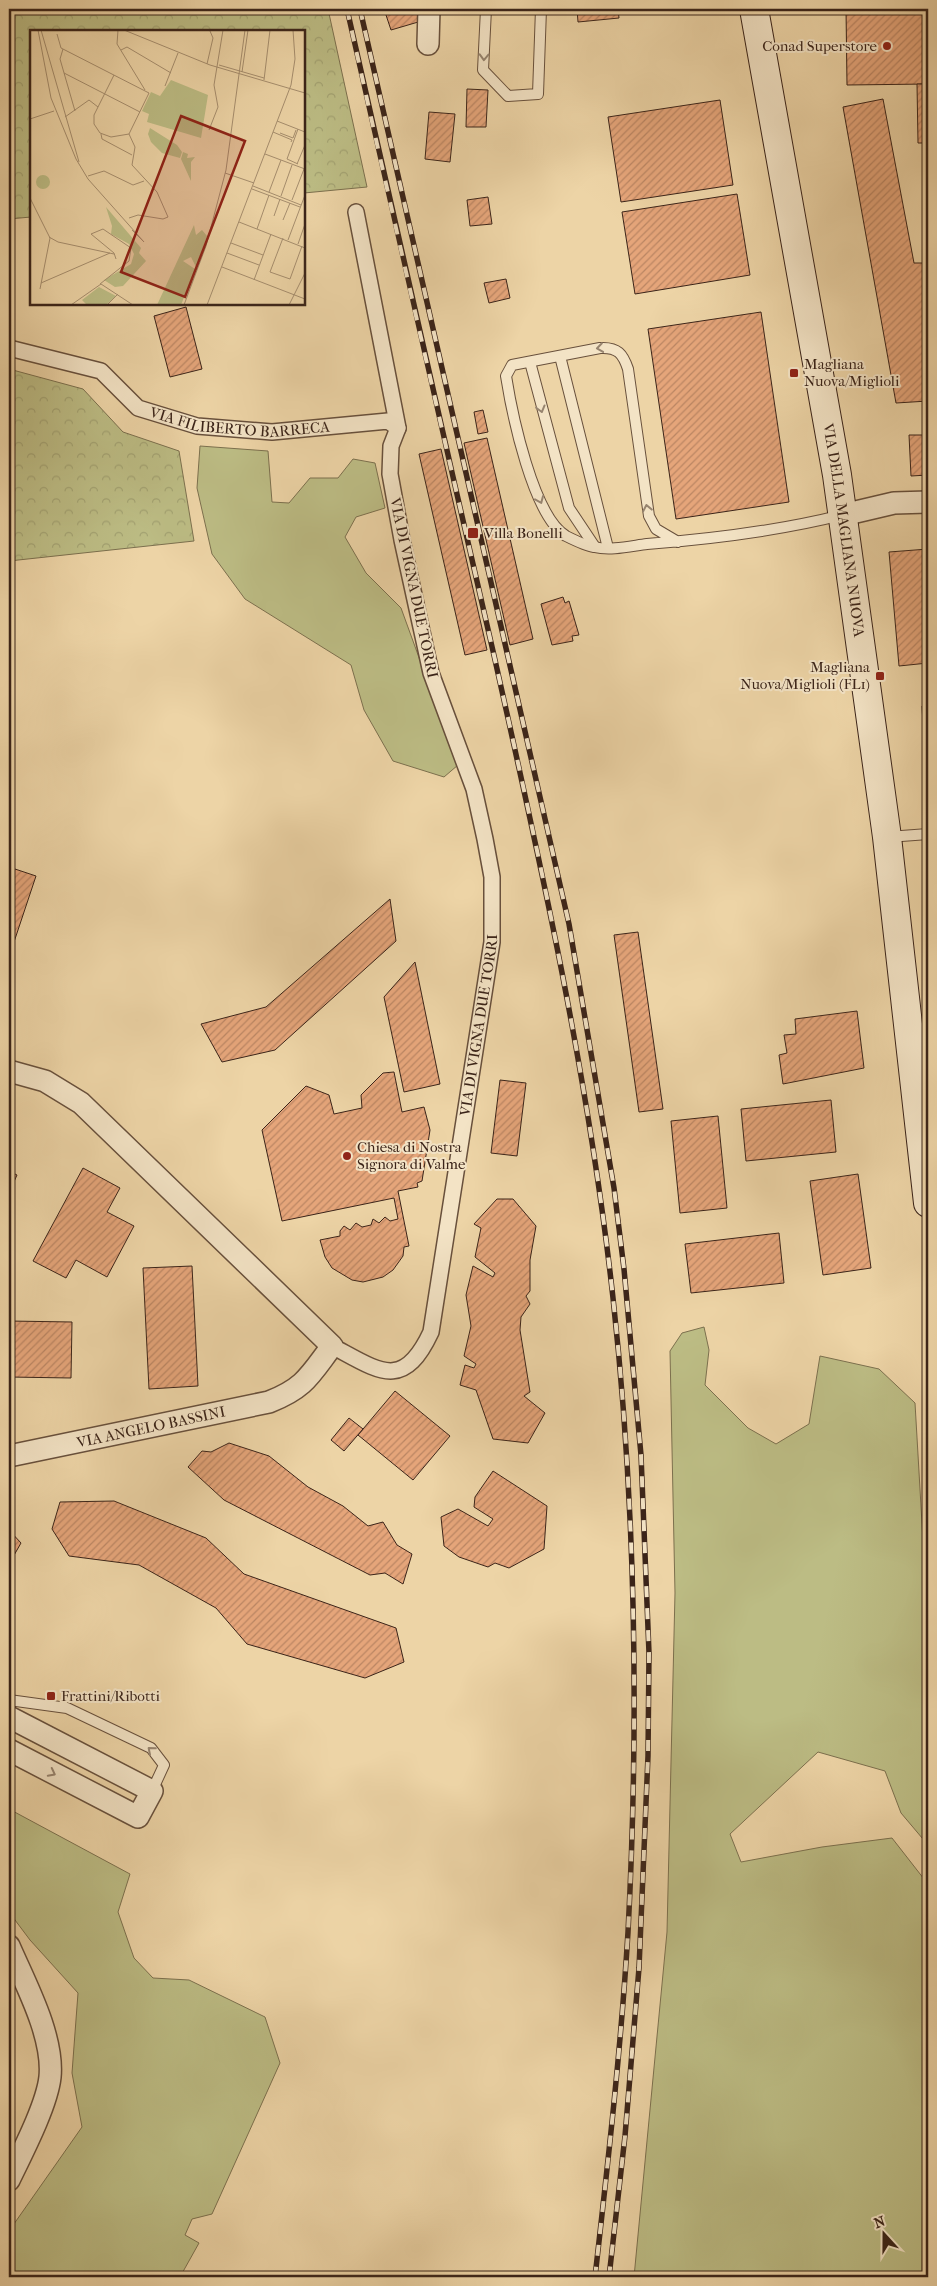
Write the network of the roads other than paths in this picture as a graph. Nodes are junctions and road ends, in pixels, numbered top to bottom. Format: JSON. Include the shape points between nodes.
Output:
{"nodes":[{"id":1,"x":429,"y":9,"type":"edge"},
{"id":2,"x":486,"y":9,"type":"edge"},
{"id":3,"x":541,"y":9,"type":"edge"},
{"id":4,"x":754,"y":9,"type":"edge"},
{"id":5,"x":428,"y":44,"type":"dead end"},
{"id":6,"x":356,"y":212,"type":"dead end"},
{"id":7,"x":9,"y":348,"type":"edge"},
{"id":8,"x":560,"y":356,"type":"junction"},
{"id":9,"x":530,"y":362,"type":"junction"},
{"id":10,"x":398,"y":428,"type":"junction"},
{"id":11,"x":928,"y":502,"type":"edge"},
{"id":12,"x":842,"y":515,"type":"junction"},
{"id":13,"x":678,"y":542,"type":"junction"},
{"id":14,"x":594,"y":547,"type":"junction"},
{"id":15,"x":608,"y":548,"type":"junction"},
{"id":16,"x":928,"y":834,"type":"edge"},
{"id":17,"x":887,"y":837,"type":"junction"},
{"id":18,"x":9,"y":1071,"type":"edge"},
{"id":19,"x":928,"y":1203,"type":"edge"},
{"id":20,"x":332,"y":1346,"type":"junction"},
{"id":21,"x":9,"y":1456,"type":"edge"},
{"id":22,"x":9,"y":1700,"type":"edge"},
{"id":23,"x":9,"y":1717,"type":"edge"},
{"id":24,"x":9,"y":1750,"type":"edge"},
{"id":25,"x":152,"y":1790,"type":"junction"},
{"id":26,"x":9,"y":1946,"type":"edge"},
{"id":27,"x":9,"y":2180,"type":"edge"}],
"edges":[{"from":1,"to":5,"type":"street"},
{"from":2,"to":3,"type":"lane","one_way":true,"via":[[483,70],[508,96],[538,94]]},
{"from":4,"to":12,"type":"main road","name":"VIA DELLA MAGLIANA NUOVA","via":[[814,336]]},
{"from":6,"to":10,"type":"street","name":"VIA DI VIGNA DUE TORRI"},
{"from":7,"to":10,"type":"street","name":"VIA FILIBERTO BARRECA","via":[[101,371],[138,408],[197,426],[272,432],[388,421]]},
{"from":8,"to":9,"type":"lane"},
{"from":13,"to":8,"type":"lane","one_way":true,"via":[[656,530],[649,516],[628,370],[622,355],[609,347]]},
{"from":8,"to":15,"type":"lane"},
{"from":9,"to":14,"type":"lane","one_way":true,"via":[[569,508]]},
{"from":9,"to":14,"type":"lane","one_way":true,"via":[[512,365],[506,376],[519,435],[539,499],[561,532]]},
{"from":10,"to":20,"type":"street","name":"VIA DI VIGNA DUE TORRI","via":[[391,446],[390,474],[402,540],[431,674],[474,789],[492,877],[492,942],[431,1332],[422,1352],[410,1365],[389,1371],[375,1368]]},
{"from":11,"to":12,"type":"street","via":[[894,503]]},
{"from":12,"to":13,"type":"lane","via":[[788,528]]},
{"from":12,"to":17,"type":"main road","name":"VIA DELLA MAGLIANA NUOVA"},
{"from":13,"to":15,"type":"lane"},
{"from":14,"to":15,"type":"lane"},
{"from":16,"to":17,"type":"lane"},
{"from":17,"to":19,"type":"main road","name":"VIA DELLA MAGLIANA NUOVA"},
{"from":18,"to":20,"type":"street","name":"VIA DI VIGNA DUE TORRI","via":[[45,1081],[81,1104]]},
{"from":20,"to":21,"type":"street","name":"VIA ANGELO BASSINI","via":[[293,1393],[269,1402]]},
{"from":25,"to":22,"type":"lane","one_way":true,"via":[[164,1765],[151,1748],[67,1708]]},
{"from":23,"to":25,"type":"street"},
{"from":24,"to":25,"type":"street","one_way":true,"via":[[138,1817]]},
{"from":26,"to":27,"type":"street","via":[[41,2024],[50,2060],[50,2078],[46,2096]]}]}
